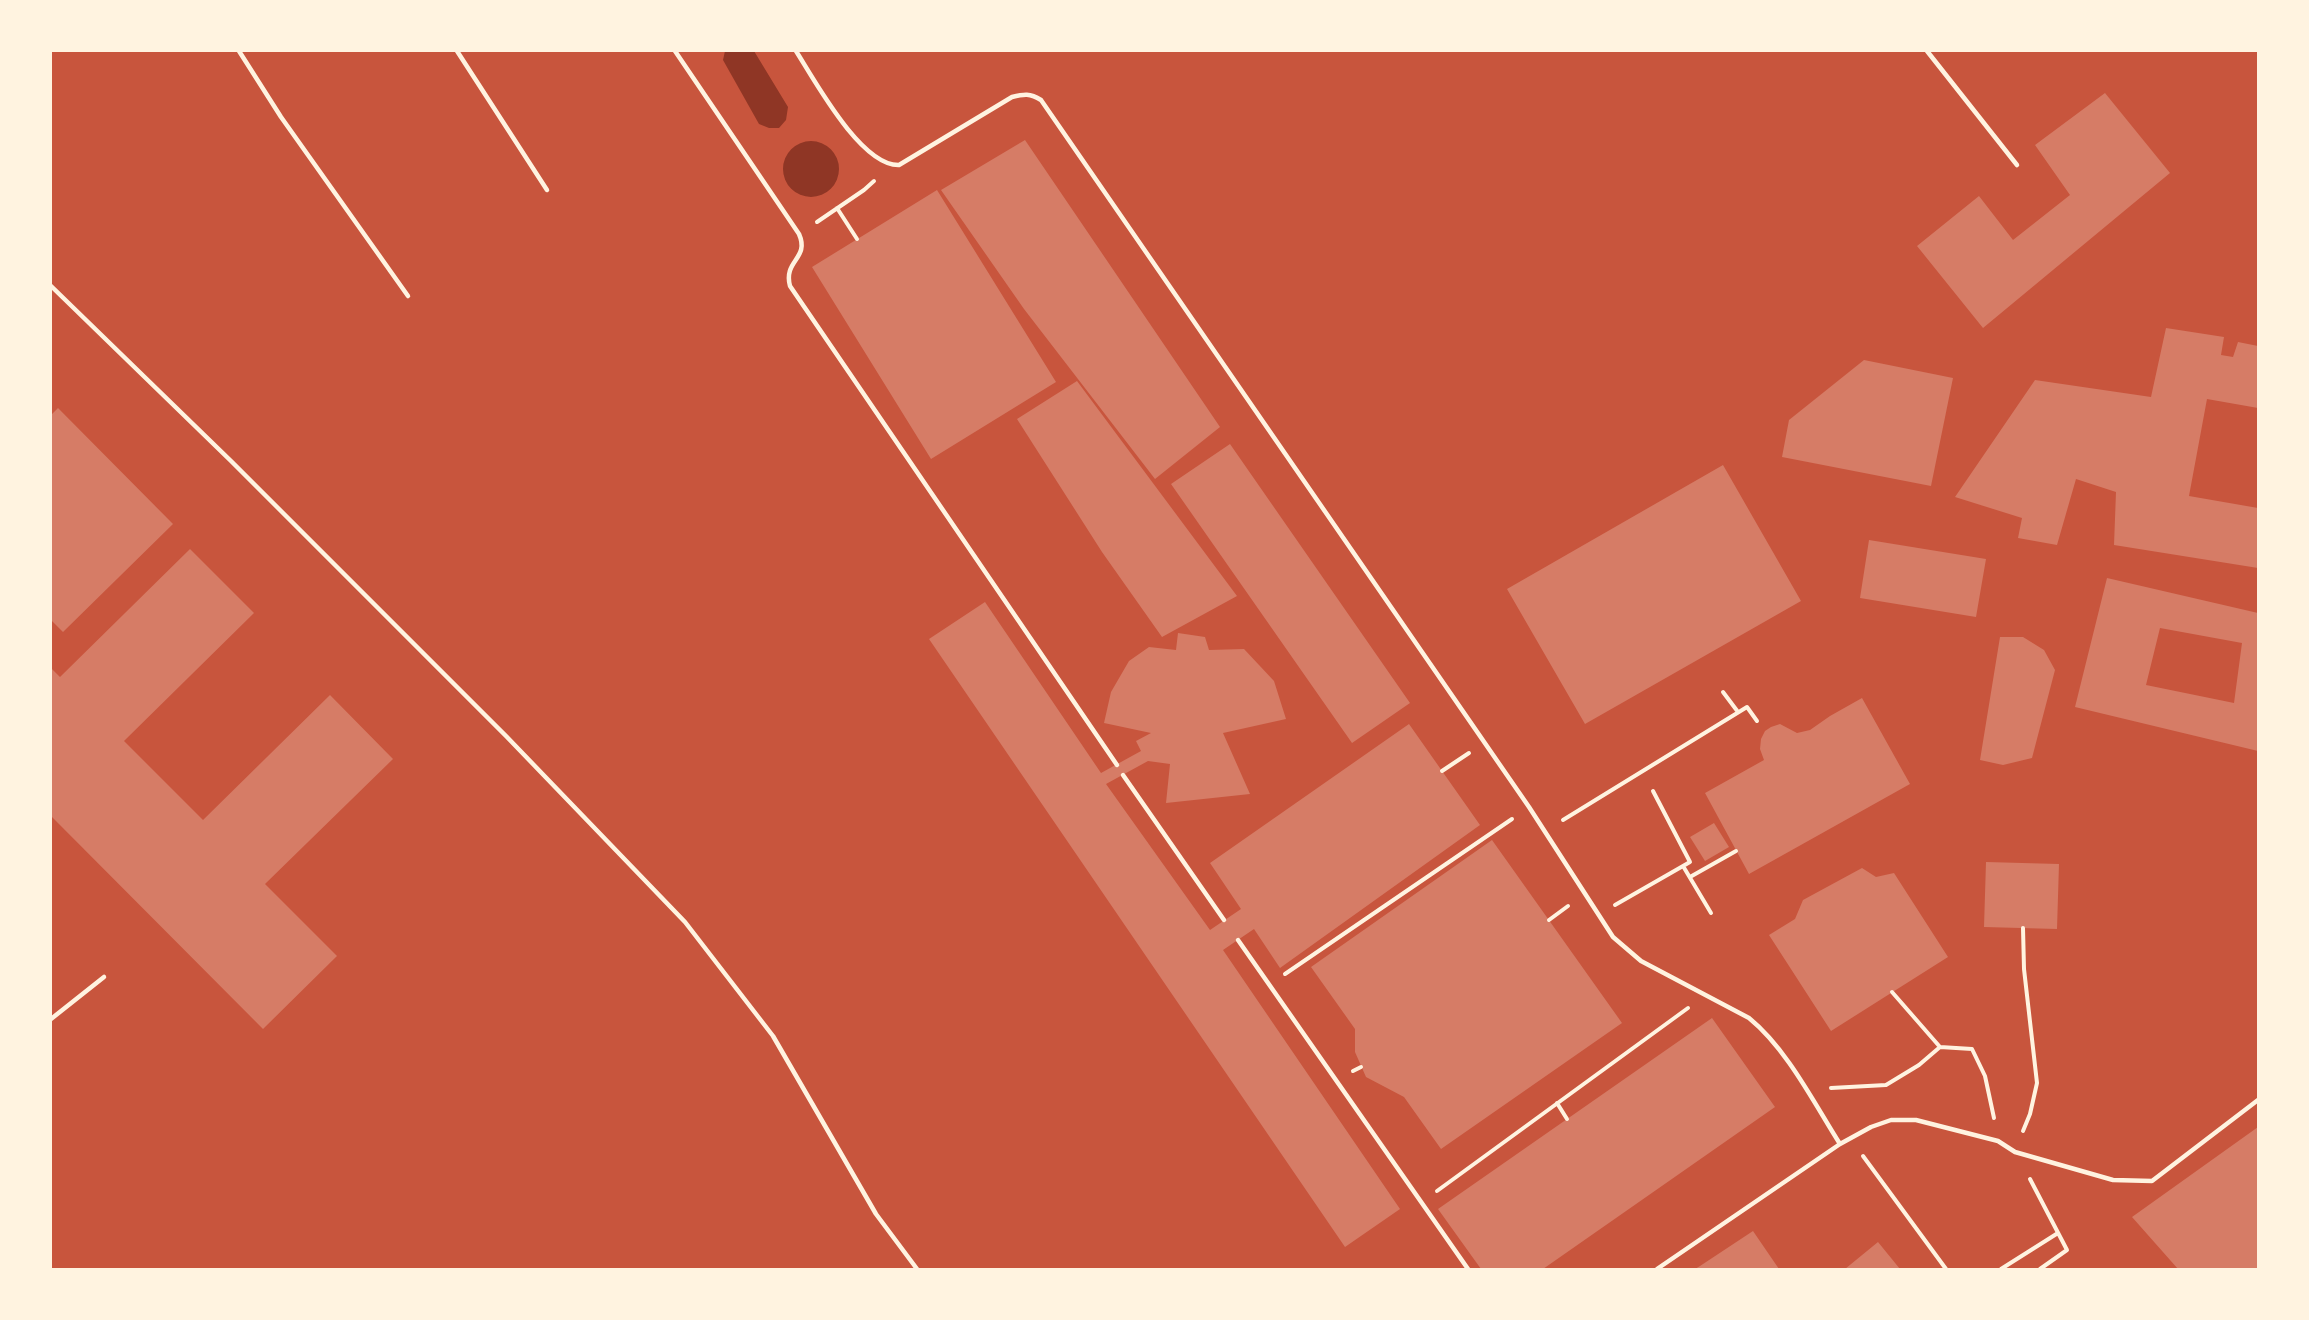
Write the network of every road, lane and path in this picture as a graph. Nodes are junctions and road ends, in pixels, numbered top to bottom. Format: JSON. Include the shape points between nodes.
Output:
{"nodes":[{"id":1,"x":239,"y":51,"type":"edge"},
{"id":2,"x":457,"y":51,"type":"edge"},
{"id":3,"x":675,"y":51,"type":"edge"},
{"id":4,"x":796,"y":51,"type":"edge"},
{"id":5,"x":1927,"y":51,"type":"edge"},
{"id":6,"x":889,"y":165,"type":"junction"},
{"id":7,"x":2017,"y":165,"type":"dead end"},
{"id":8,"x":546,"y":190,"type":"dead end"},
{"id":9,"x":837,"y":208,"type":"junction"},
{"id":10,"x":799,"y":234,"type":"junction"},
{"id":11,"x":857,"y":239,"type":"dead end"},
{"id":12,"x":51,"y":286,"type":"edge"},
{"id":13,"x":408,"y":296,"type":"dead end"},
{"id":14,"x":1723,"y":692,"type":"dead end"},
{"id":15,"x":1738,"y":712,"type":"junction"},
{"id":16,"x":1757,"y":721,"type":"dead end"},
{"id":17,"x":1484,"y":743,"type":"junction"},
{"id":18,"x":1117,"y":765,"type":"dead end"},
{"id":19,"x":1442,"y":771,"type":"dead end"},
{"id":20,"x":1123,"y":774,"type":"dead end"},
{"id":21,"x":1653,"y":791,"type":"dead end"},
{"id":22,"x":1529,"y":807,"type":"junction"},
{"id":23,"x":1545,"y":831,"type":"junction"},
{"id":24,"x":1736,"y":851,"type":"dead end"},
{"id":25,"x":1683,"y":866,"type":"junction"},
{"id":26,"x":1690,"y":877,"type":"junction"},
{"id":27,"x":1712,"y":913,"type":"dead end"},
{"id":28,"x":1599,"y":914,"type":"junction"},
{"id":29,"x":1224,"y":920,"type":"dead end"},
{"id":30,"x":2023,"y":928,"type":"dead end"},
{"id":31,"x":1238,"y":940,"type":"dead end"},
{"id":32,"x":104,"y":977,"type":"dead end"},
{"id":33,"x":1269,"y":984,"type":"junction"},
{"id":34,"x":1892,"y":992,"type":"dead end"},
{"id":35,"x":1707,"y":995,"type":"junction"},
{"id":36,"x":51,"y":1019,"type":"edge"},
{"id":37,"x":1940,"y":1047,"type":"junction"},
{"id":38,"x":1806,"y":1090,"type":"junction"},
{"id":39,"x":2258,"y":1100,"type":"edge"},
{"id":40,"x":1557,"y":1103,"type":"junction"},
{"id":41,"x":1568,"y":1119,"type":"dead end"},
{"id":42,"x":1850,"y":1138,"type":"junction"},
{"id":43,"x":1998,"y":1141,"type":"junction"},
{"id":44,"x":1840,"y":1144,"type":"junction"},
{"id":45,"x":2015,"y":1152,"type":"junction"},
{"id":46,"x":1422,"y":1202,"type":"junction"},
{"id":47,"x":2058,"y":1233,"type":"junction"},
{"id":48,"x":917,"y":1269,"type":"edge"},
{"id":49,"x":1468,"y":1269,"type":"edge"},
{"id":50,"x":1657,"y":1269,"type":"edge"},
{"id":51,"x":1946,"y":1269,"type":"edge"},
{"id":52,"x":2001,"y":1269,"type":"edge"},
{"id":53,"x":2040,"y":1269,"type":"edge"}],
"edges":[{"from":1,"to":13,"type":"lane"},
{"from":2,"to":8,"type":"lane"},
{"from":3,"to":10,"type":"lane"},
{"from":4,"to":6,"type":"lane","via":[[838,118],[871,153]]},
{"from":5,"to":7,"type":"lane"},
{"from":6,"to":9,"type":"path","via":[[864,190]]},
{"from":6,"to":17,"type":"lane","via":[[899,165],[1012,97],[1032,94],[1041,100]]},
{"from":9,"to":10,"type":"path"},
{"from":9,"to":11,"type":"path"},
{"from":10,"to":18,"type":"lane","via":[[802,252],[790,266],[790,286]]},
{"from":12,"to":48,"type":"lane","via":[[231,460],[685,922],[773,1036],[876,1214]]},
{"from":14,"to":15,"type":"path"},
{"from":15,"to":16,"type":"path","via":[[1747,707]]},
{"from":15,"to":23,"type":"path"},
{"from":17,"to":19,"type":"path"},
{"from":17,"to":22,"type":"lane"},
{"from":20,"to":29,"type":"lane"},
{"from":21,"to":25,"type":"path","via":[[1690,862]]},
{"from":22,"to":23,"type":"lane"},
{"from":22,"to":33,"type":"path"},
{"from":23,"to":28,"type":"lane"},
{"from":24,"to":26,"type":"path"},
{"from":25,"to":26,"type":"path"},
{"from":25,"to":28,"type":"path"},
{"from":26,"to":27,"type":"path"},
{"from":28,"to":35,"type":"lane","via":[[1627,951]]},
{"from":30,"to":45,"type":"path","via":[[2037,1083]]},
{"from":31,"to":33,"type":"lane"},
{"from":32,"to":36,"type":"lane"},
{"from":33,"to":46,"type":"lane"},
{"from":34,"to":37,"type":"path"},
{"from":35,"to":38,"type":"lane","via":[[1763,1029]]},
{"from":35,"to":40,"type":"path"},
{"from":37,"to":38,"type":"path","via":[[1886,1085]]},
{"from":37,"to":43,"type":"path","via":[[1972,1049],[1985,1076]]},
{"from":38,"to":44,"type":"lane"},
{"from":39,"to":45,"type":"lane","via":[[2152,1181],[2113,1180]]},
{"from":40,"to":41,"type":"path"},
{"from":40,"to":46,"type":"path"},
{"from":42,"to":43,"type":"lane","via":[[1891,1120],[1916,1120]]},
{"from":42,"to":44,"type":"lane"},
{"from":42,"to":51,"type":"path"},
{"from":43,"to":45,"type":"lane"},
{"from":44,"to":50,"type":"lane"},
{"from":45,"to":47,"type":"path"},
{"from":46,"to":49,"type":"lane"},
{"from":47,"to":52,"type":"path"},
{"from":47,"to":53,"type":"path","via":[[2067,1250]]}]}
